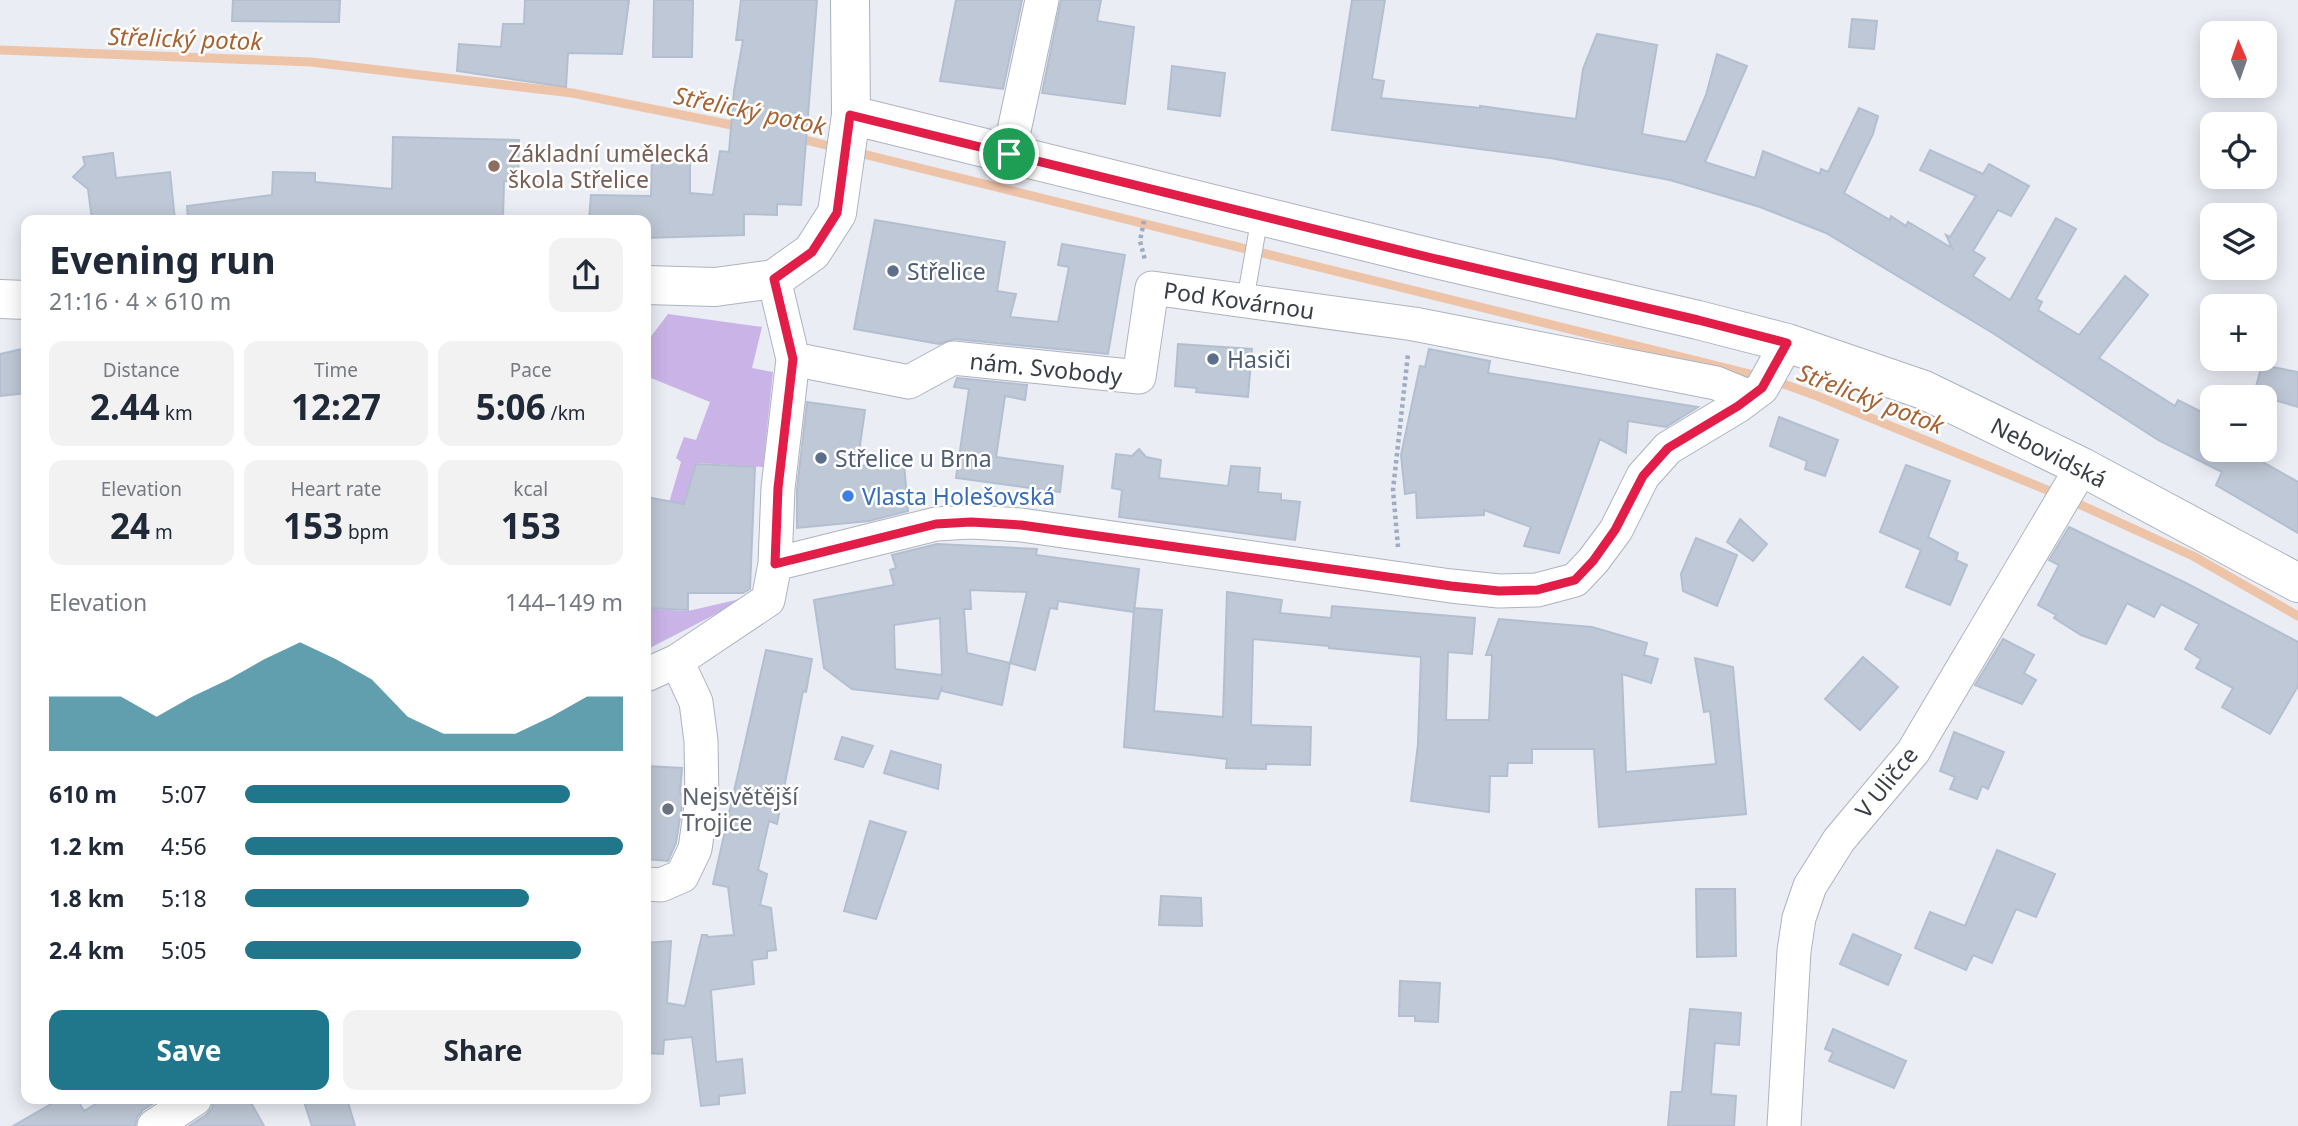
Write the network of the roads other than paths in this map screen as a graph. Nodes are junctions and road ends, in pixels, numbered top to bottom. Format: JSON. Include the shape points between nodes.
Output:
{"nodes":[{"id":1,"x":850,"y":0,"type":"edge"},
{"id":2,"x":1042,"y":0,"type":"edge"},
{"id":3,"x":847,"y":140,"type":"junction"},
{"id":4,"x":1009,"y":154,"type":"junction"},
{"id":5,"x":1260,"y":216,"type":"junction"},
{"id":6,"x":774,"y":279,"type":"junction"},
{"id":7,"x":1246,"y":289,"type":"junction"},
{"id":8,"x":651,"y":291,"type":"edge"},
{"id":9,"x":0,"y":299,"type":"edge"},
{"id":10,"x":21,"y":300,"type":"edge"},
{"id":11,"x":1414,"y":324,"type":"joint"},
{"id":12,"x":793,"y":359,"type":"junction"},
{"id":13,"x":1769,"y":374,"type":"junction"},
{"id":14,"x":1139,"y":377,"type":"joint"},
{"id":15,"x":2082,"y":467,"type":"junction"},
{"id":16,"x":775,"y":564,"type":"junction"},
{"id":17,"x":2298,"y":583,"type":"edge"},
{"id":18,"x":677,"y":661,"type":"junction"},
{"id":19,"x":651,"y":674,"type":"edge"},
{"id":20,"x":651,"y":884,"type":"edge"},
{"id":21,"x":187,"y":1104,"type":"edge"},
{"id":22,"x":154,"y":1126,"type":"edge"},
{"id":23,"x":1784,"y":1126,"type":"edge"}],
"edges":[{"from":1,"to":3,"type":"street"},
{"from":2,"to":4,"type":"street"},
{"from":3,"to":4,"type":"street","name":"Nebovidská"},
{"from":3,"to":6,"type":"street","via":[[837,213],[812,252]]},
{"from":4,"to":5,"type":"street","name":"Nebovidská"},
{"from":5,"to":7,"type":"lane"},
{"from":5,"to":13,"type":"street","name":"Nebovidská","via":[[1698,320]]},
{"from":6,"to":8,"type":"street"},
{"from":6,"to":12,"type":"street"},
{"from":7,"to":11,"type":"street","name":"Pod Kovárnou"},
{"from":7,"to":14,"type":"street","name":"Pod Kovárnou","via":[[1152,288]]},
{"from":9,"to":10,"type":"street"},
{"from":11,"to":13,"type":"street","name":"Nebovidská","via":[[1716,383]]},
{"from":12,"to":14,"type":"street","name":"nám. Svobody","via":[[909,383],[953,358]]},
{"from":12,"to":16,"type":"street","via":[[778,488]]},
{"from":13,"to":15,"type":"street","name":"Nebovidská","via":[[1924,390]]},
{"from":13,"to":16,"type":"street","via":[[1668,448],[1643,476],[1615,530],[1575,580],[1537,590],[1499,591],[1021,525],[971,522],[936,524]]},
{"from":15,"to":17,"type":"street","name":"Nebovidská"},
{"from":15,"to":23,"type":"street","name":"V Uličce","via":[[1913,752],[1839,841],[1810,886],[1794,951]]},
{"from":16,"to":18,"type":"street","via":[[768,600]]},
{"from":18,"to":19,"type":"street"},
{"from":18,"to":20,"type":"street","via":[[696,702],[702,800],[695,849],[682,876]]},
{"from":21,"to":22,"type":"street"}]}
